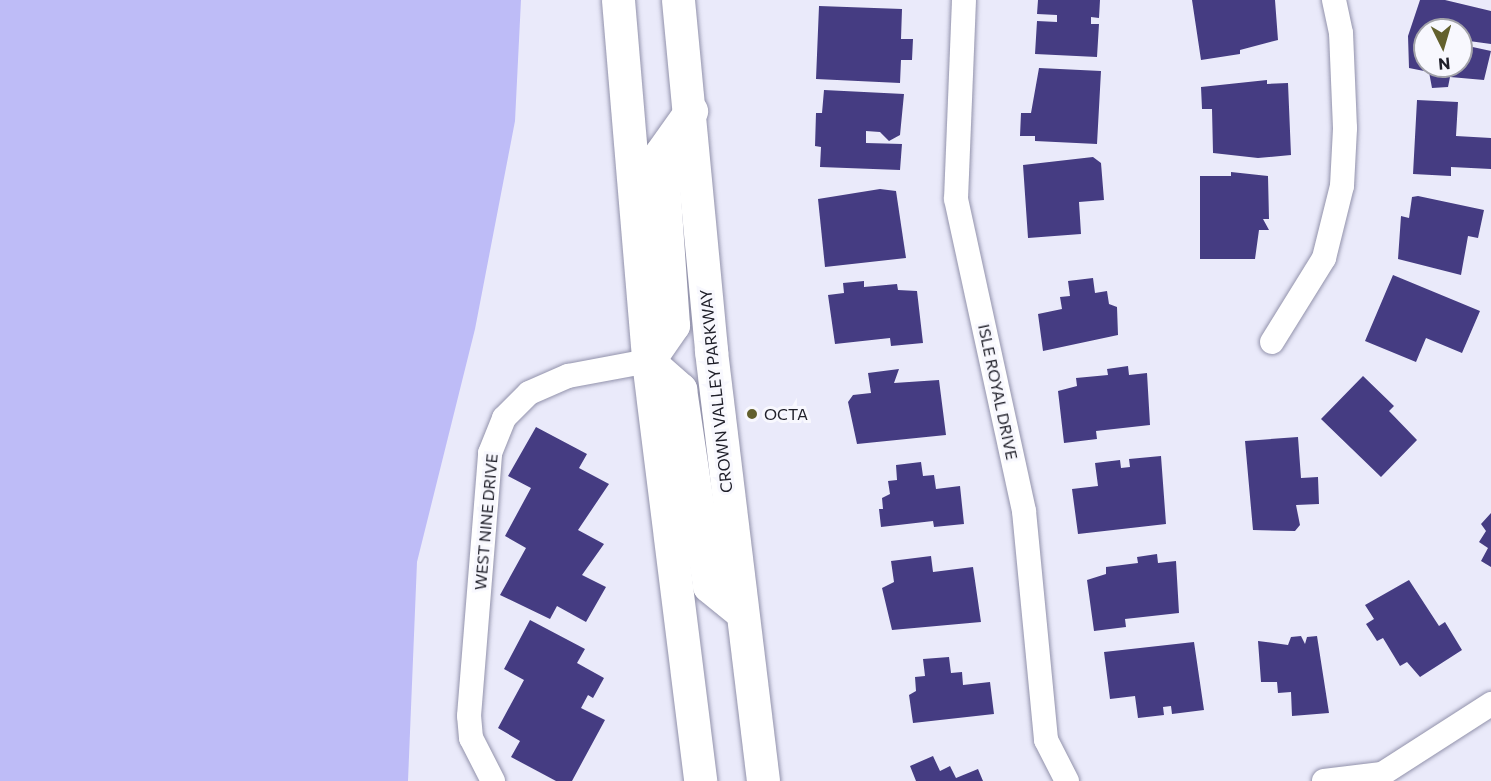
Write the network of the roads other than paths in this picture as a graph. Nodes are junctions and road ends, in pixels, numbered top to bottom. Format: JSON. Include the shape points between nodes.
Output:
{"nodes":[{"id":1,"x":618,"y":0,"type":"edge"},
{"id":2,"x":678,"y":0,"type":"edge"},
{"id":3,"x":964,"y":0,"type":"edge"},
{"id":4,"x":1334,"y":0,"type":"edge"},
{"id":5,"x":691,"y":111,"type":"junction"},
{"id":6,"x":1272,"y":342,"type":"dead end"},
{"id":7,"x":648,"y":361,"type":"junction"},
{"id":8,"x":740,"y":611,"type":"junction"},
{"id":9,"x":1491,"y":704,"type":"edge"},
{"id":10,"x":493,"y":781,"type":"edge"},
{"id":11,"x":700,"y":781,"type":"edge"},
{"id":12,"x":764,"y":781,"type":"edge"},
{"id":13,"x":1066,"y":781,"type":"edge"},
{"id":14,"x":1324,"y":781,"type":"edge"}],
"edges":[{"from":1,"to":7,"type":"main road"},
{"from":2,"to":5,"type":"main road","name":"CROWN VALLEY PARKWAY"},
{"from":3,"to":13,"type":"street","name":"ISLE ROYAL DRIVE","via":[[956,199],[1024,511],[1046,740]]},
{"from":4,"to":6,"type":"street","via":[[1344,105],[1342,186],[1324,258]]},
{"from":5,"to":7,"type":"main road","via":[[661,153],[673,325]]},
{"from":5,"to":8,"type":"main road","name":"CROWN VALLEY PARKWAY","via":[[711,351]]},
{"from":7,"to":8,"type":"main road","via":[[680,389],[709,586]]},
{"from":7,"to":10,"type":"street","name":"WEST NINE DRIVE","via":[[568,376],[529,393],[504,418],[490,453],[469,716],[471,738]]},
{"from":7,"to":11,"type":"main road"},
{"from":8,"to":12,"type":"main road","name":"CROWN VALLEY PARKWAY"},
{"from":9,"to":14,"type":"street","via":[[1382,774]]}]}
